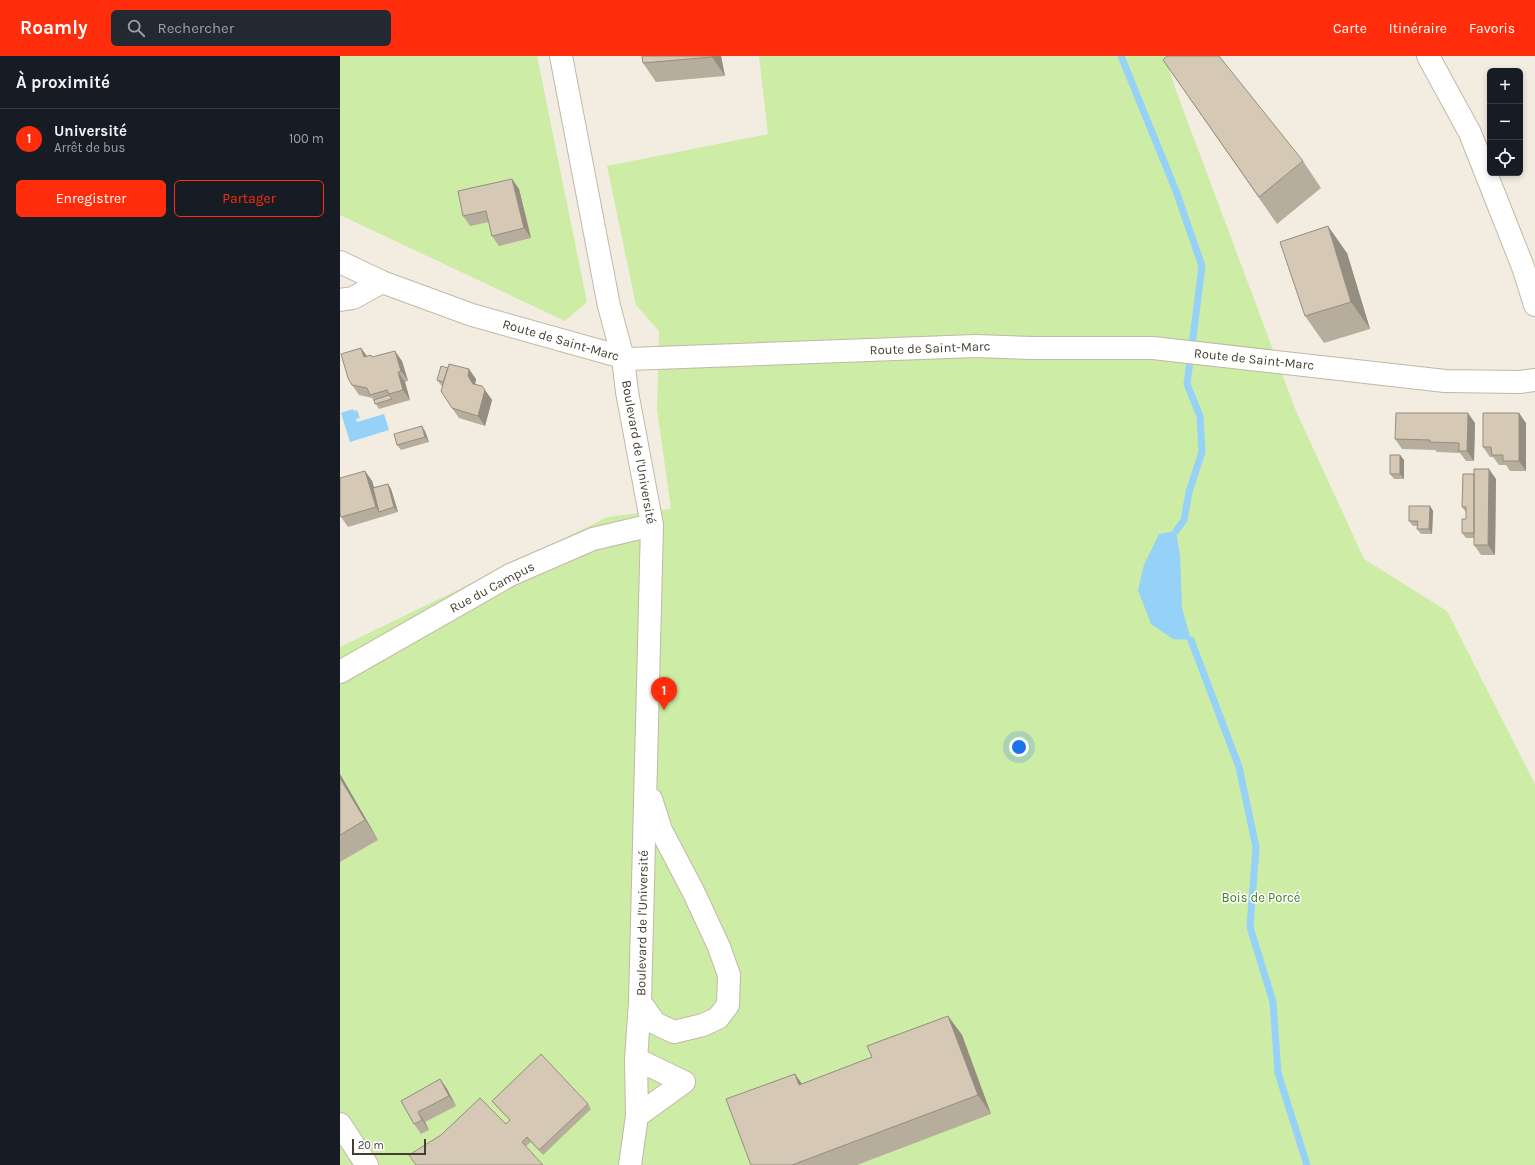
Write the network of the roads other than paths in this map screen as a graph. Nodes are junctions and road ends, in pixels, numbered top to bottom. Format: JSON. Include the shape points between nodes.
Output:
{"nodes":[{"id":1,"x":561,"y":56,"type":"edge"},
{"id":2,"x":1430,"y":56,"type":"edge"},
{"id":3,"x":340,"y":262,"type":"edge"},
{"id":4,"x":382,"y":282,"type":"junction"},
{"id":5,"x":340,"y":300,"type":"edge"},
{"id":6,"x":1535,"y":305,"type":"edge"},
{"id":7,"x":623,"y":358,"type":"junction"},
{"id":8,"x":1535,"y":380,"type":"edge"},
{"id":9,"x":652,"y":525,"type":"junction"},
{"id":10,"x":340,"y":672,"type":"edge"},
{"id":11,"x":645,"y":782,"type":"junction"},
{"id":12,"x":640,"y":1002,"type":"junction"},
{"id":13,"x":636,"y":1059,"type":"junction"},
{"id":14,"x":637,"y":1116,"type":"junction"},
{"id":15,"x":340,"y":1124,"type":"edge"},
{"id":16,"x":367,"y":1165,"type":"edge"},
{"id":17,"x":630,"y":1165,"type":"edge"}],
"edges":[{"from":1,"to":7,"type":"street","name":"Boulevard de l'Université","via":[[609,306]]},
{"from":2,"to":6,"type":"street","via":[[1470,133],[1523,267]]},
{"from":3,"to":4,"type":"street","name":"Route de Saint-Marc"},
{"from":4,"to":5,"type":"street","via":[[353,298]]},
{"from":4,"to":7,"type":"street","name":"Route de Saint-Marc","via":[[472,315]]},
{"from":7,"to":8,"type":"street","name":"Route de Saint-Marc","via":[[975,346],[1161,349],[1445,380]]},
{"from":7,"to":9,"type":"street","name":"Boulevard de l'Université"},
{"from":9,"to":10,"type":"street","name":"Rue du Campus","via":[[593,539],[510,575]]},
{"from":9,"to":11,"type":"street","name":"Boulevard de l'Université"},
{"from":11,"to":12,"type":"street","name":"Boulevard de l'Université"},
{"from":11,"to":12,"type":"street","name":"Boulevard de l'Université","via":[[661,830],[694,893],[729,975],[728,1005],[718,1018],[703,1025],[674,1032],[656,1023]]},
{"from":12,"to":13,"type":"street"},
{"from":13,"to":14,"type":"street"},
{"from":13,"to":14,"type":"street","via":[[684,1082]]},
{"from":14,"to":17,"type":"street"},
{"from":15,"to":16,"type":"street"}]}
